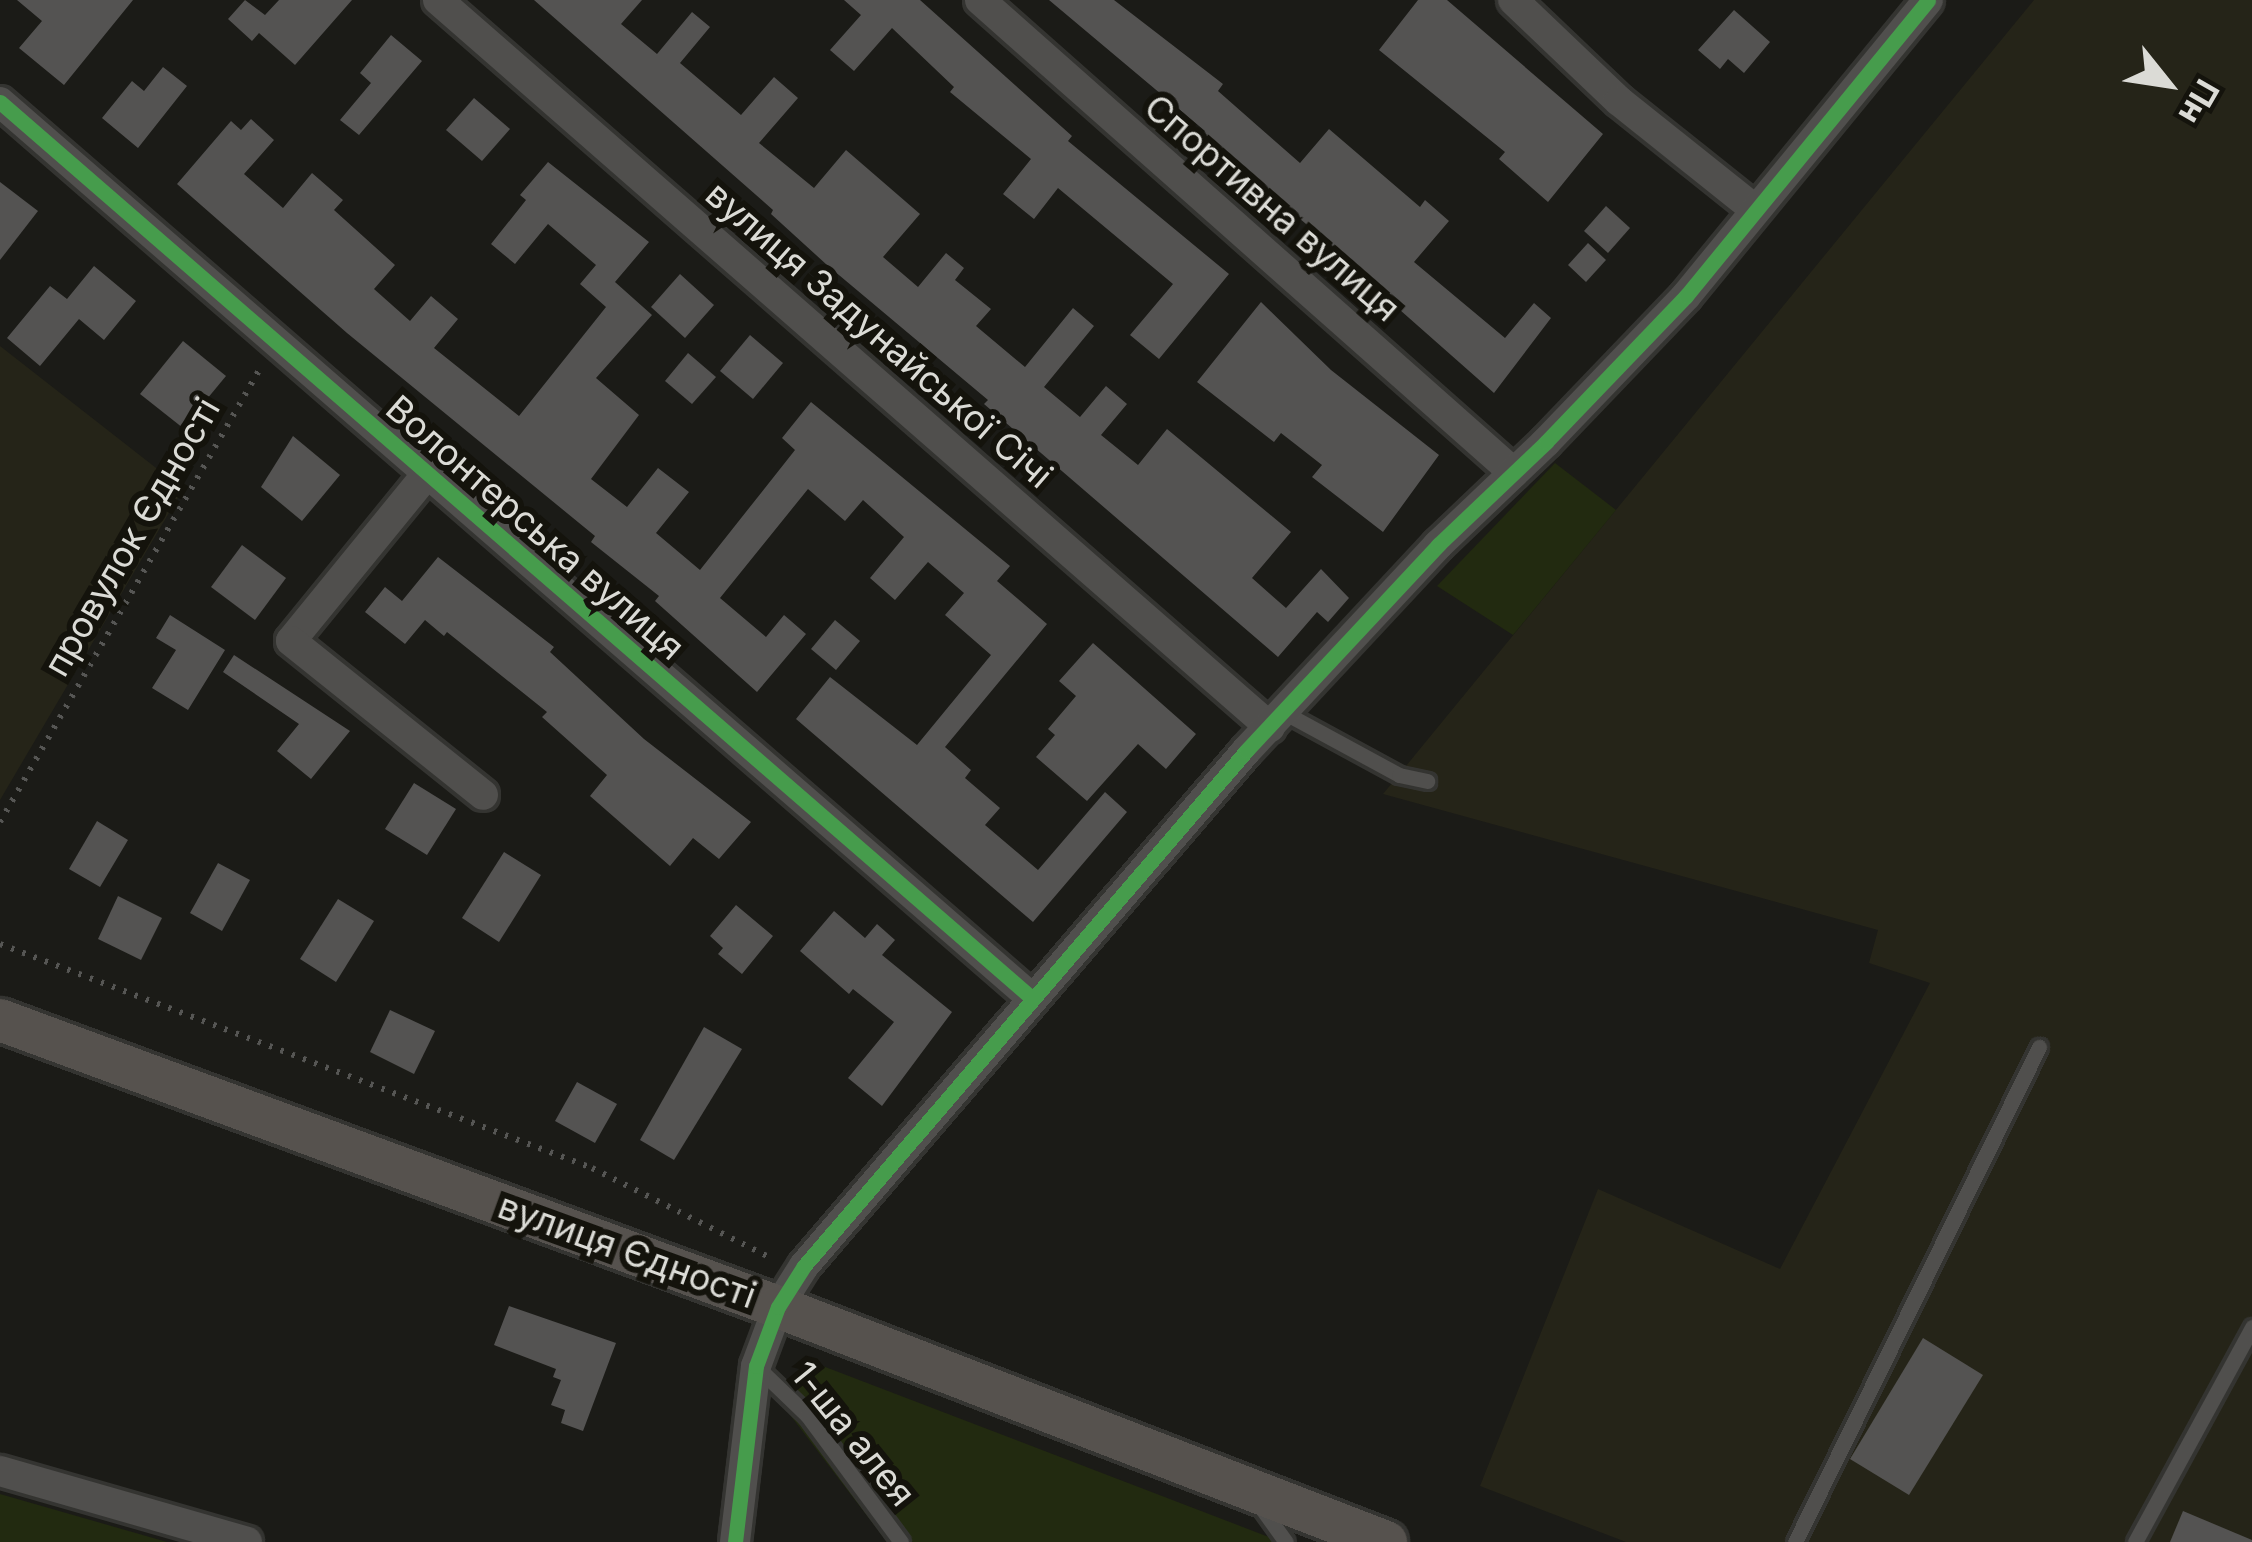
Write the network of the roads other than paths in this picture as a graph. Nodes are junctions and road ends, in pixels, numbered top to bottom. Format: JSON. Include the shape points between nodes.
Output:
{"nodes":[{"id":1,"x":438,"y":0,"type":"edge"},
{"id":2,"x":980,"y":0,"type":"edge"},
{"id":3,"x":1513,"y":0,"type":"edge"},
{"id":4,"x":1928,"y":0,"type":"edge"},
{"id":5,"x":0,"y":102,"type":"edge"},
{"id":6,"x":1754,"y":208,"type":"junction"},
{"id":7,"x":1514,"y":473,"type":"junction"},
{"id":8,"x":427,"y":474,"type":"junction"},
{"id":9,"x":1278,"y":720,"type":"junction"},
{"id":10,"x":1427,"y":781,"type":"dead end"},
{"id":11,"x":483,"y":795,"type":"dead end"},
{"id":12,"x":1032,"y":998,"type":"junction"},
{"id":13,"x":0,"y":1020,"type":"edge"},
{"id":14,"x":2039,"y":1047,"type":"dead end"},
{"id":15,"x":778,"y":1307,"type":"junction"},
{"id":16,"x":2252,"y":1327,"type":"edge"},
{"id":17,"x":756,"y":1366,"type":"junction"},
{"id":18,"x":0,"y":1471,"type":"edge"},
{"id":19,"x":1245,"y":1485,"type":"junction"},
{"id":20,"x":247,"y":1542,"type":"edge"},
{"id":21,"x":735,"y":1542,"type":"edge"},
{"id":22,"x":901,"y":1542,"type":"edge"},
{"id":23,"x":1286,"y":1542,"type":"edge"},
{"id":24,"x":1386,"y":1542,"type":"edge"},
{"id":25,"x":1795,"y":1542,"type":"edge"},
{"id":26,"x":2135,"y":1542,"type":"edge"}],
"edges":[{"from":1,"to":9,"type":"street","name":"вулиця Задунайської Січі"},
{"from":2,"to":7,"type":"street","name":"Спортивна вулиця"},
{"from":3,"to":6,"type":"street","via":[[1619,100]]},
{"from":4,"to":6,"type":"street"},
{"from":5,"to":8,"type":"street","name":"Волонтерська вулиця"},
{"from":6,"to":7,"type":"street","via":[[1686,296]]},
{"from":7,"to":9,"type":"street"},
{"from":8,"to":11,"type":"street","via":[[291,641]]},
{"from":8,"to":12,"type":"street","name":"Волонтерська вулиця"},
{"from":9,"to":10,"type":"lane"},
{"from":9,"to":12,"type":"street"},
{"from":12,"to":15,"type":"street","via":[[803,1266]]},
{"from":13,"to":15,"type":"main road","name":"вулиця Єдності"},
{"from":14,"to":25,"type":"lane"},
{"from":15,"to":17,"type":"street"},
{"from":15,"to":19,"type":"main road","name":"вулиця Єдності"},
{"from":16,"to":26,"type":"lane"},
{"from":17,"to":21,"type":"street"},
{"from":17,"to":22,"type":"lane","name":"1-ша алея","via":[[807,1415]]},
{"from":18,"to":20,"type":"street"},
{"from":19,"to":23,"type":"lane"},
{"from":19,"to":24,"type":"main road","name":"вулиця Єдності"}]}
